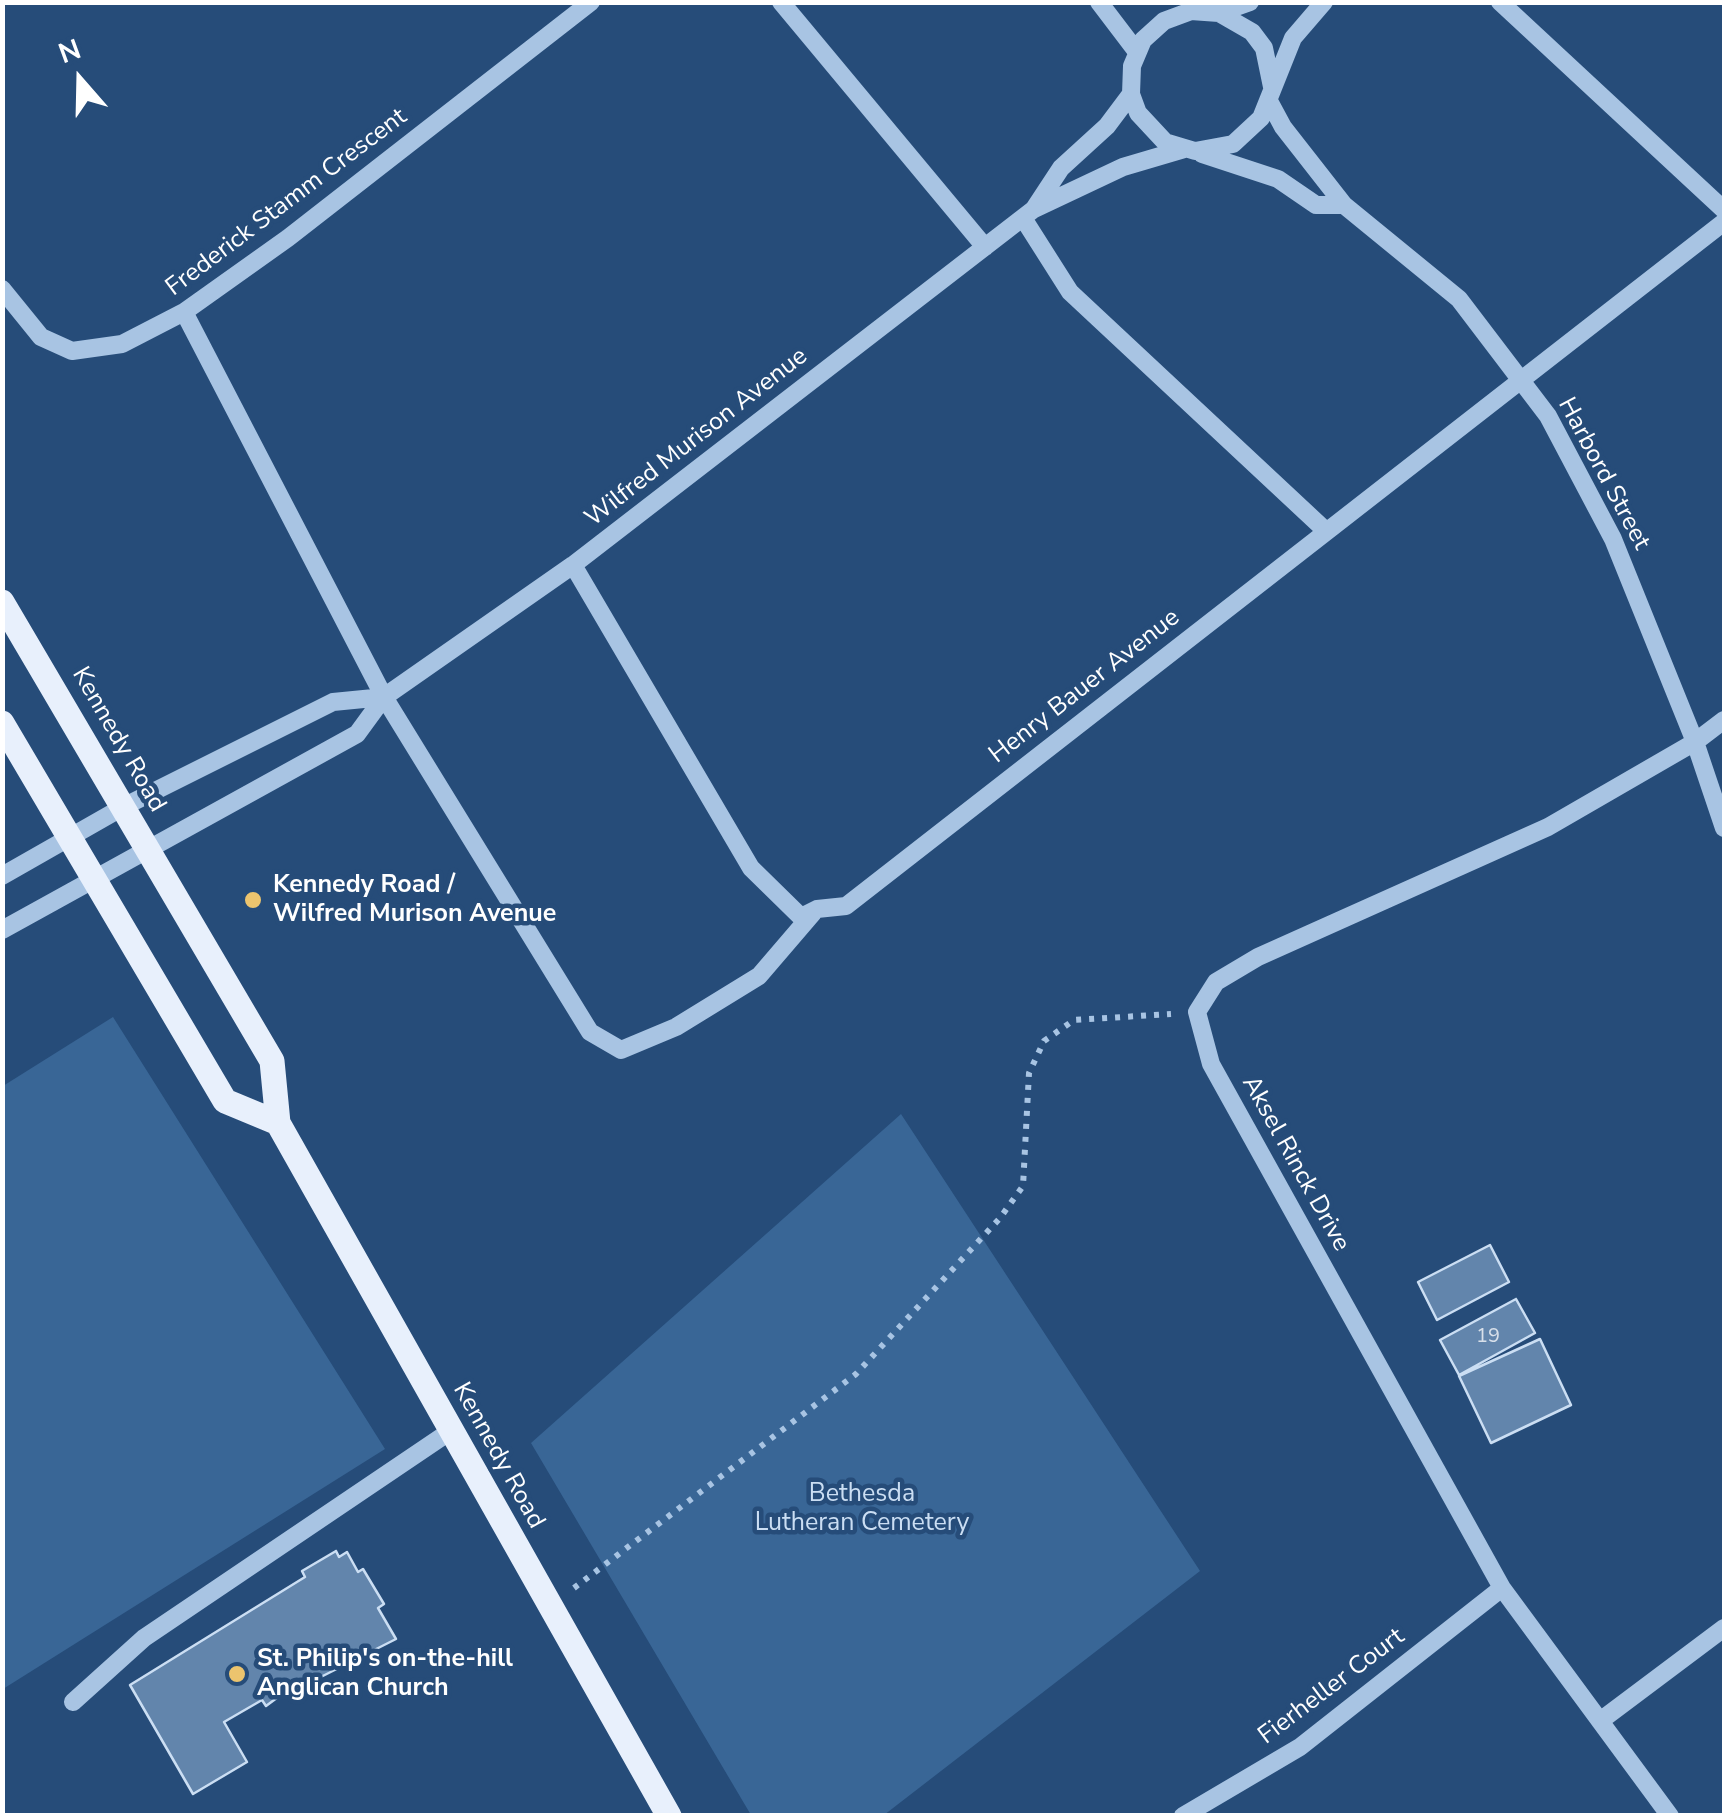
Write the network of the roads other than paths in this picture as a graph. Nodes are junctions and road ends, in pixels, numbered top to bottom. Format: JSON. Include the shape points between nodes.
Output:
{"nodes":[{"id":1,"x":591,"y":2,"type":"edge"},
{"id":2,"x":782,"y":2,"type":"edge"},
{"id":3,"x":1099,"y":2,"type":"edge"},
{"id":4,"x":1171,"y":2,"type":"edge"},
{"id":5,"x":1250,"y":2,"type":"edge"},
{"id":6,"x":1324,"y":2,"type":"edge"},
{"id":7,"x":1500,"y":2,"type":"edge"},
{"id":8,"x":1191,"y":11,"type":"junction"},
{"id":9,"x":1219,"y":13,"type":"junction"},
{"id":10,"x":1136,"y":52,"type":"junction"},
{"id":11,"x":1132,"y":94,"type":"junction"},
{"id":12,"x":1270,"y":94,"type":"junction"},
{"id":13,"x":1189,"y":150,"type":"junction"},
{"id":14,"x":1344,"y":204,"type":"junction"},
{"id":15,"x":1724,"y":210,"type":"edge"},
{"id":16,"x":1028,"y":214,"type":"junction"},
{"id":17,"x":1724,"y":222,"type":"edge"},
{"id":18,"x":985,"y":248,"type":"junction"},
{"id":19,"x":2,"y":289,"type":"edge"},
{"id":20,"x":184,"y":312,"type":"junction"},
{"id":21,"x":1520,"y":380,"type":"junction"},
{"id":22,"x":1326,"y":531,"type":"junction"},
{"id":23,"x":573,"y":565,"type":"junction"},
{"id":24,"x":2,"y":602,"type":"edge"},
{"id":25,"x":384,"y":697,"type":"junction"},
{"id":26,"x":1724,"y":720,"type":"edge"},
{"id":27,"x":2,"y":723,"type":"edge"},
{"id":28,"x":1695,"y":742,"type":"junction"},
{"id":29,"x":123,"y":807,"type":"junction"},
{"id":30,"x":1724,"y":828,"type":"edge"},
{"id":31,"x":70,"y":838,"type":"junction"},
{"id":32,"x":148,"y":850,"type":"junction"},
{"id":33,"x":2,"y":876,"type":"edge"},
{"id":34,"x":93,"y":879,"type":"junction"},
{"id":35,"x":817,"y":909,"type":"junction"},
{"id":36,"x":2,"y":930,"type":"edge"},
{"id":37,"x":278,"y":1124,"type":"junction"},
{"id":38,"x":449,"y":1432,"type":"junction"},
{"id":39,"x":1502,"y":1588,"type":"junction"},
{"id":40,"x":1724,"y":1628,"type":"edge"},
{"id":41,"x":73,"y":1702,"type":"dead end"},
{"id":42,"x":1600,"y":1721,"type":"junction"},
{"id":43,"x":669,"y":1816,"type":"edge"},
{"id":44,"x":1184,"y":1816,"type":"edge"},
{"id":45,"x":1670,"y":1816,"type":"edge"}],
"edges":[{"from":1,"to":20,"type":"street","name":"Frederick Stamm Crescent"},
{"from":2,"to":18,"type":"street"},
{"from":3,"to":10,"type":"street"},
{"from":4,"to":8,"type":"street"},
{"from":5,"to":9,"type":"street"},
{"from":6,"to":12,"type":"street","via":[[1293,38]]},
{"from":7,"to":15,"type":"street"},
{"from":8,"to":9,"type":"street"},
{"from":8,"to":10,"type":"street","via":[[1152,29]]},
{"from":9,"to":12,"type":"street","via":[[1237,20],[1264,48]]},
{"from":10,"to":11,"type":"street"},
{"from":11,"to":13,"type":"street","via":[[1150,129]]},
{"from":11,"to":16,"type":"street","name":"Wilfred Murison Avenue","via":[[1061,168]]},
{"from":12,"to":13,"type":"street","via":[[1248,134],[1232,144]]},
{"from":12,"to":14,"type":"street","name":"Harbord Street","via":[[1283,127]]},
{"from":13,"to":14,"type":"street","name":"Harbord Street","via":[[1278,179],[1316,205]]},
{"from":13,"to":16,"type":"street","name":"Wilfred Murison Avenue","via":[[1123,167]]},
{"from":14,"to":21,"type":"street","name":"Harbord Street","via":[[1459,300]]},
{"from":16,"to":18,"type":"street","name":"Wilfred Murison Avenue"},
{"from":16,"to":22,"type":"street","via":[[1070,292]]},
{"from":17,"to":21,"type":"street","name":"Henry Bauer Avenue"},
{"from":18,"to":23,"type":"street","name":"Wilfred Murison Avenue"},
{"from":19,"to":20,"type":"street","name":"Frederick Stamm Crescent","via":[[41,337],[72,351],[122,344]]},
{"from":20,"to":25,"type":"street"},
{"from":21,"to":22,"type":"street","name":"Henry Bauer Avenue"},
{"from":21,"to":28,"type":"street","name":"Harbord Street","via":[[1548,416],[1612,540]]},
{"from":22,"to":35,"type":"street","name":"Henry Bauer Avenue","via":[[846,906]]},
{"from":23,"to":25,"type":"street","name":"Wilfred Murison Avenue"},
{"from":23,"to":35,"type":"street","via":[[751,868],[801,917]]},
{"from":24,"to":29,"type":"main road","name":"Kennedy Road"},
{"from":25,"to":29,"type":"street","name":"Wilfred Murison Avenue","via":[[333,702]]},
{"from":25,"to":32,"type":"street","name":"Wilfred Murison Avenue","via":[[357,734]]},
{"from":25,"to":35,"type":"street","via":[[590,1032],[621,1050],[676,1027],[759,976]]},
{"from":26,"to":28,"type":"street"},
{"from":27,"to":31,"type":"main road"},
{"from":28,"to":30,"type":"street","name":"Harbord Street"},
{"from":28,"to":39,"type":"street","name":"Aksel Rinck Drive","via":[[1548,828],[1258,957],[1216,982],[1197,1012],[1211,1064]]},
{"from":29,"to":31,"type":"street","name":"Wilfred Murison Avenue"},
{"from":29,"to":32,"type":"main road","name":"Kennedy Road"},
{"from":31,"to":33,"type":"street","name":"Wilfred Murison Avenue"},
{"from":31,"to":34,"type":"main road"},
{"from":32,"to":34,"type":"street","name":"Wilfred Murison Avenue"},
{"from":32,"to":37,"type":"main road","name":"Kennedy Road","via":[[272,1061]]},
{"from":34,"to":36,"type":"street","name":"Wilfred Murison Avenue"},
{"from":34,"to":37,"type":"main road","via":[[224,1101]]},
{"from":37,"to":38,"type":"main road","name":"Kennedy Road"},
{"from":38,"to":41,"type":"street","via":[[144,1638]]},
{"from":38,"to":43,"type":"main road","name":"Kennedy Road"},
{"from":39,"to":42,"type":"street","name":"Aksel Rinck Drive"},
{"from":39,"to":44,"type":"street","name":"Fierheller Court","via":[[1300,1747]]},
{"from":40,"to":42,"type":"street"},
{"from":42,"to":45,"type":"street","name":"Aksel Rinck Drive"}]}
